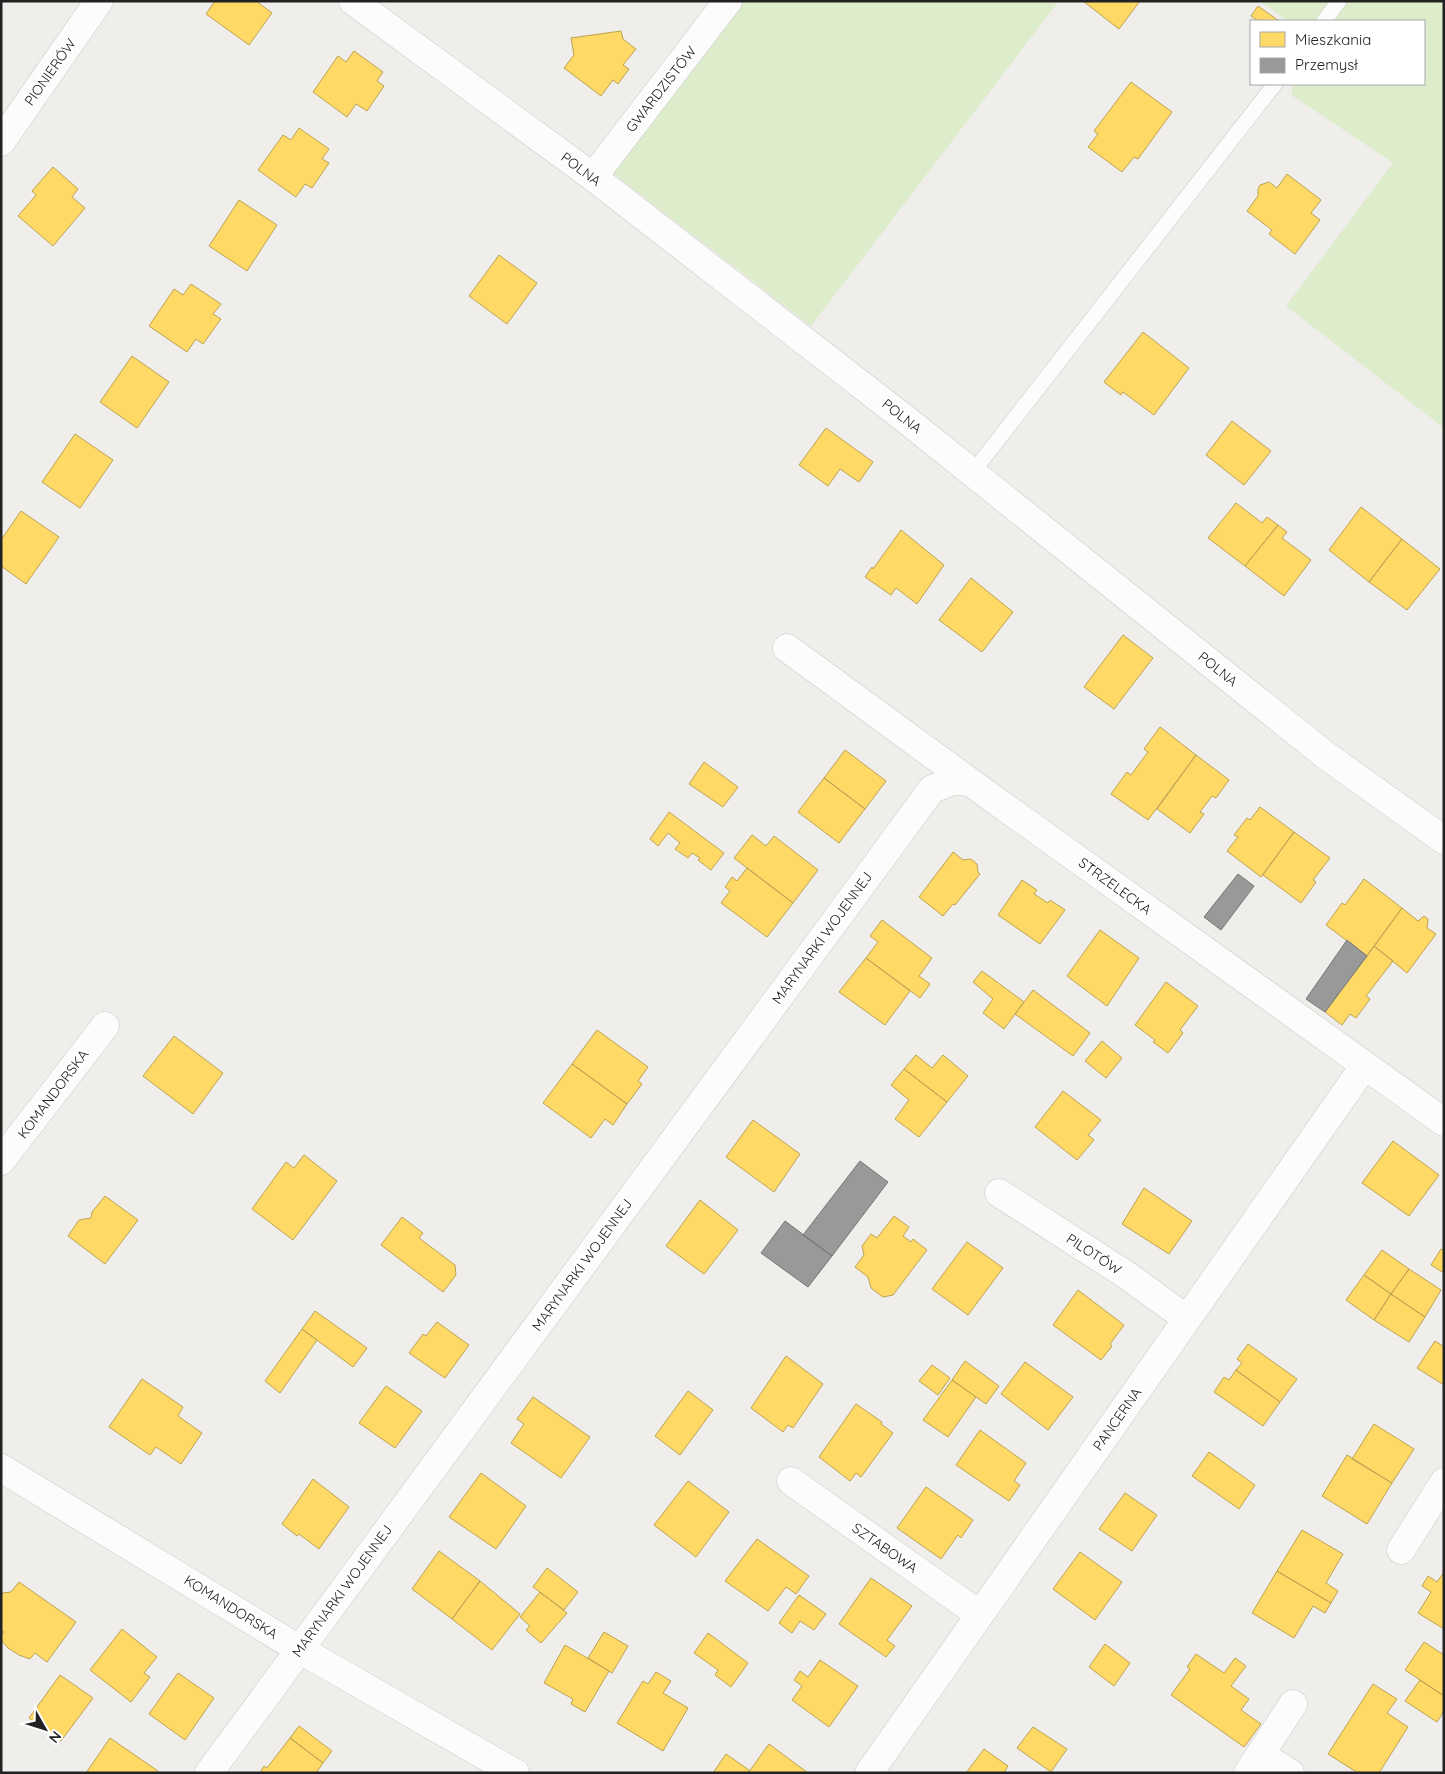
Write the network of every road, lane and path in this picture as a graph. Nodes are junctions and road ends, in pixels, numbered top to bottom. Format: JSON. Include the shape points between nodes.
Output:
{"nodes":[{"id":1,"x":99,"y":1,"type":"edge"},
{"id":2,"x":353,"y":1,"type":"edge"},
{"id":3,"x":728,"y":1,"type":"edge"},
{"id":4,"x":1340,"y":1,"type":"edge"},
{"id":5,"x":1325,"y":20,"type":"edge"},
{"id":6,"x":1274,"y":85,"type":"edge"},
{"id":7,"x":1,"y":142,"type":"edge"},
{"id":8,"x":593,"y":177,"type":"junction"},
{"id":9,"x":972,"y":473,"type":"junction"},
{"id":10,"x":787,"y":648,"type":"dead end"},
{"id":11,"x":970,"y":782,"type":"junction"},
{"id":12,"x":1444,"y":840,"type":"edge"},
{"id":13,"x":105,"y":1026,"type":"dead end"},
{"id":14,"x":1365,"y":1066,"type":"junction"},
{"id":15,"x":1444,"y":1122,"type":"edge"},
{"id":16,"x":1,"y":1161,"type":"edge"},
{"id":17,"x":999,"y":1193,"type":"dead end"},
{"id":18,"x":1187,"y":1319,"type":"junction"},
{"id":19,"x":1,"y":1468,"type":"edge"},
{"id":20,"x":791,"y":1481,"type":"dead end"},
{"id":21,"x":1440,"y":1499,"type":"edge"},
{"id":22,"x":1401,"y":1550,"type":"dead end"},
{"id":23,"x":980,"y":1615,"type":"junction"},
{"id":24,"x":299,"y":1649,"type":"junction"},
{"id":25,"x":1292,"y":1704,"type":"dead end"},
{"id":26,"x":1254,"y":1763,"type":"edge"},
{"id":27,"x":209,"y":1773,"type":"edge"},
{"id":28,"x":514,"y":1773,"type":"edge"},
{"id":29,"x":869,"y":1773,"type":"edge"},
{"id":30,"x":1290,"y":1773,"type":"edge"}],
"edges":[{"from":1,"to":7,"type":"street","name":"PIONIERÓW"},
{"from":2,"to":8,"type":"street","name":"POLNA"},
{"from":3,"to":8,"type":"street","name":"GWARDZISTÓW"},
{"from":4,"to":5,"type":"lane"},
{"from":6,"to":9,"type":"lane"},
{"from":8,"to":9,"type":"street","name":"POLNA"},
{"from":9,"to":12,"type":"street","name":"POLNA","via":[[1324,754]]},
{"from":10,"to":11,"type":"street","name":"STRZELECKA"},
{"from":11,"to":14,"type":"street","name":"STRZELECKA"},
{"from":11,"to":24,"type":"street","name":"MARYNARKI WOJENNEJ","via":[[953,781],[932,789]]},
{"from":13,"to":16,"type":"street","name":"KOMANDORSKA"},
{"from":14,"to":15,"type":"street","name":"STRZELECKA"},
{"from":14,"to":18,"type":"street","name":"PANCERNA"},
{"from":17,"to":18,"type":"street","name":"PILOTÓW","via":[[1125,1274]]},
{"from":18,"to":23,"type":"street","name":"PANCERNA"},
{"from":19,"to":24,"type":"street","name":"KOMANDORSKA"},
{"from":20,"to":23,"type":"street","name":"SZTABOWA"},
{"from":21,"to":22,"type":"street"},
{"from":23,"to":29,"type":"street","name":"PANCERNA"},
{"from":24,"to":27,"type":"street","name":"MARYNARKI WOJENNEJ"},
{"from":24,"to":28,"type":"street","name":"KOMANDORSKA"},
{"from":25,"to":26,"type":"street"},
{"from":26,"to":30,"type":"street"}]}
